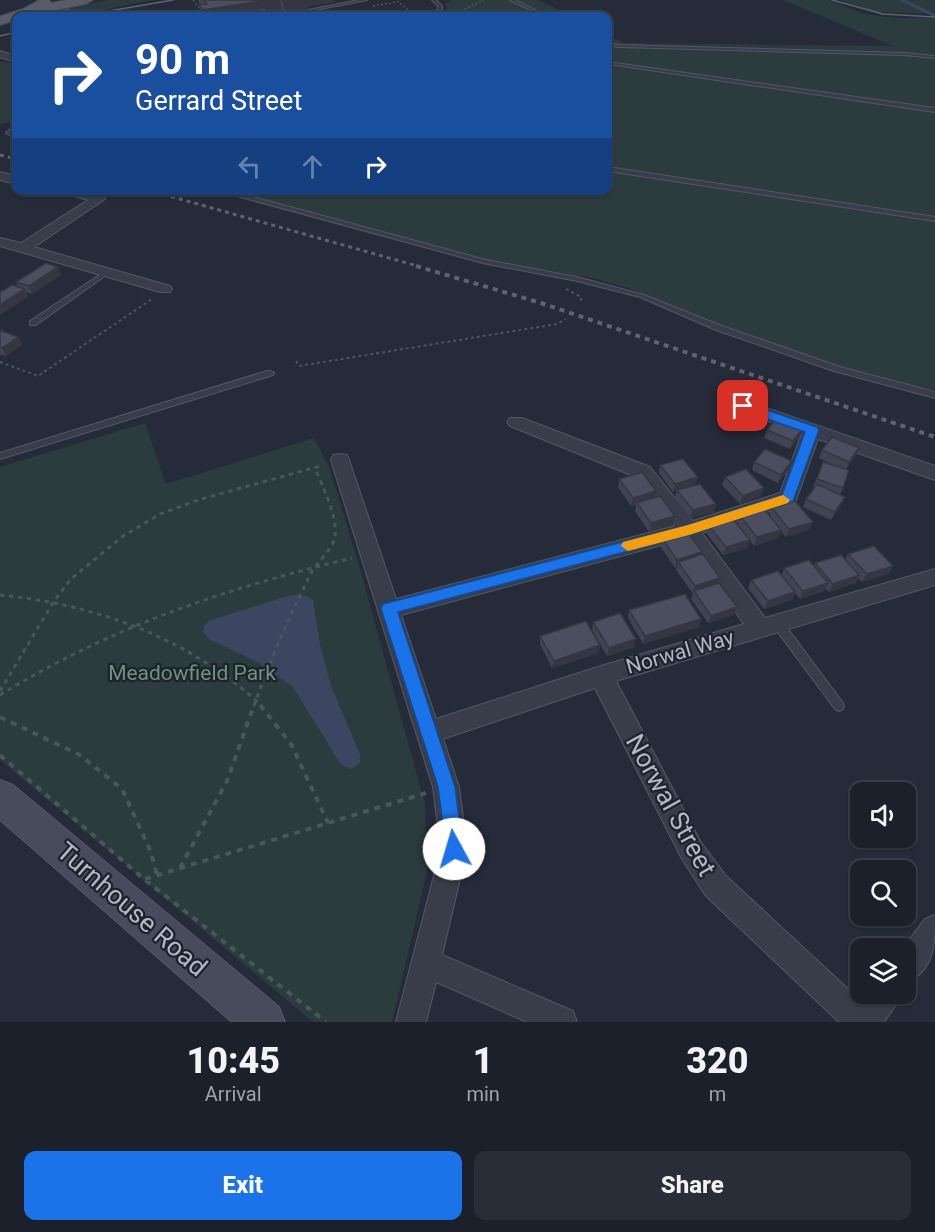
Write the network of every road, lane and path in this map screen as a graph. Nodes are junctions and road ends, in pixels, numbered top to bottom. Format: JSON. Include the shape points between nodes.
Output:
{"nodes":[{"id":1,"x":86,"y":0,"type":"edge"},
{"id":2,"x":365,"y":0,"type":"edge"},
{"id":3,"x":395,"y":0,"type":"edge"},
{"id":4,"x":434,"y":0,"type":"edge"},
{"id":5,"x":484,"y":0,"type":"edge"},
{"id":6,"x":512,"y":0,"type":"edge"},
{"id":7,"x":44,"y":9,"type":"edge"},
{"id":8,"x":68,"y":11,"type":"dead end"},
{"id":9,"x":301,"y":12,"type":"edge"},
{"id":10,"x":414,"y":12,"type":"edge"},
{"id":11,"x":435,"y":12,"type":"edge"},
{"id":12,"x":458,"y":12,"type":"edge"},
{"id":13,"x":537,"y":12,"type":"edge"},
{"id":14,"x":612,"y":45,"type":"edge"},
{"id":15,"x":935,"y":57,"type":"edge"},
{"id":16,"x":612,"y":64,"type":"edge"},
{"id":17,"x":935,"y":110,"type":"edge"},
{"id":18,"x":612,"y":170,"type":"edge"},
{"id":19,"x":83,"y":195,"type":"edge"},
{"id":20,"x":237,"y":195,"type":"edge"},
{"id":21,"x":935,"y":219,"type":"edge"},
{"id":22,"x":0,"y":242,"type":"edge"},
{"id":23,"x":23,"y":248,"type":"junction"},
{"id":24,"x":107,"y":272,"type":"junction"},
{"id":25,"x":165,"y":289,"type":"joint"},
{"id":26,"x":566,"y":319,"type":"dead end"},
{"id":27,"x":33,"y":323,"type":"dead end"},
{"id":28,"x":296,"y":361,"type":"dead end"},
{"id":29,"x":0,"y":362,"type":"edge"},
{"id":30,"x":270,"y":373,"type":"dead end"},
{"id":31,"x":935,"y":395,"type":"edge"},
{"id":32,"x":743,"y":406,"type":"dead end"},
{"id":33,"x":516,"y":422,"type":"dead end"},
{"id":34,"x":812,"y":430,"type":"junction"},
{"id":35,"x":0,"y":456,"type":"edge"},
{"id":36,"x":340,"y":460,"type":"joint"},
{"id":37,"x":315,"y":467,"type":"junction"},
{"id":38,"x":935,"y":473,"type":"edge"},
{"id":39,"x":689,"y":530,"type":"junction"},
{"id":40,"x":372,"y":554,"type":"junction"},
{"id":41,"x":314,"y":568,"type":"junction"},
{"id":42,"x":935,"y":577,"type":"edge"},
{"id":43,"x":0,"y":595,"type":"edge"},
{"id":44,"x":54,"y":601,"type":"junction"},
{"id":45,"x":389,"y":609,"type":"junction"},
{"id":46,"x":136,"y":624,"type":"junction"},
{"id":47,"x":769,"y":626,"type":"junction"},
{"id":48,"x":601,"y":676,"type":"junction"},
{"id":49,"x":0,"y":693,"type":"edge"},
{"id":50,"x":256,"y":700,"type":"junction"},
{"id":51,"x":839,"y":706,"type":"dead end"},
{"id":52,"x":0,"y":717,"type":"edge"},
{"id":53,"x":428,"y":733,"type":"junction"},
{"id":54,"x":0,"y":755,"type":"edge"},
{"id":55,"x":446,"y":787,"type":"junction"},
{"id":56,"x":0,"y":797,"type":"edge"},
{"id":57,"x":328,"y":823,"type":"junction"},
{"id":58,"x":180,"y":868,"type":"junction"},
{"id":59,"x":157,"y":875,"type":"junction"},
{"id":60,"x":127,"y":884,"type":"junction"},
{"id":61,"x":935,"y":929,"type":"edge"},
{"id":62,"x":916,"y":955,"type":"edge"},
{"id":63,"x":427,"y":963,"type":"junction"},
{"id":64,"x":878,"y":1004,"type":"edge"},
{"id":65,"x":264,"y":1022,"type":"edge"},
{"id":66,"x":326,"y":1022,"type":"edge"},
{"id":67,"x":411,"y":1022,"type":"edge"},
{"id":68,"x":562,"y":1022,"type":"edge"},
{"id":69,"x":863,"y":1022,"type":"edge"}],
"edges":[{"from":1,"to":7,"type":"main road"},
{"from":2,"to":9,"type":"lane"},
{"from":3,"to":10,"type":"path"},
{"from":4,"to":11,"type":"lane","via":[[440,6]]},
{"from":5,"to":12,"type":"path"},
{"from":6,"to":13,"type":"lane"},
{"from":7,"to":8,"type":"lane"},
{"from":14,"to":15,"type":"lane"},
{"from":16,"to":17,"type":"lane"},
{"from":18,"to":21,"type":"lane"},
{"from":19,"to":23,"type":"street","via":[[99,199]]},
{"from":20,"to":31,"type":"lane","via":[[485,262],[642,296],[718,328],[837,369]]},
{"from":22,"to":23,"type":"street"},
{"from":23,"to":24,"type":"street"},
{"from":24,"to":25,"type":"street"},
{"from":24,"to":27,"type":"lane"},
{"from":25,"to":29,"type":"path","via":[[38,376]]},
{"from":26,"to":28,"type":"path","via":[[557,324],[299,366]]},
{"from":30,"to":35,"type":"lane"},
{"from":32,"to":34,"type":"street"},
{"from":33,"to":39,"type":"street","via":[[643,472]]},
{"from":34,"to":38,"type":"street"},
{"from":34,"to":39,"type":"street","via":[[788,498]]},
{"from":36,"to":37,"type":"path"},
{"from":36,"to":40,"type":"street"},
{"from":37,"to":41,"type":"path","via":[[334,521],[335,539]]},
{"from":37,"to":44,"type":"path","via":[[160,514],[123,536],[71,579]]},
{"from":39,"to":45,"type":"street"},
{"from":39,"to":47,"type":"street"},
{"from":40,"to":41,"type":"path"},
{"from":40,"to":45,"type":"street"},
{"from":41,"to":46,"type":"path","via":[[264,580]]},
{"from":41,"to":50,"type":"path"},
{"from":42,"to":47,"type":"street","name":"Norwal Way"},
{"from":43,"to":44,"type":"path"},
{"from":44,"to":46,"type":"path"},
{"from":44,"to":49,"type":"path"},
{"from":45,"to":53,"type":"street"},
{"from":46,"to":49,"type":"path","via":[[99,638]]},
{"from":46,"to":50,"type":"path","via":[[204,660]]},
{"from":47,"to":48,"type":"street","name":"Norwal Way"},
{"from":47,"to":51,"type":"lane"},
{"from":48,"to":53,"type":"street","name":"Norwal Way"},
{"from":48,"to":69,"type":"street","name":"Norwal Street","via":[[691,850],[716,886]]},
{"from":50,"to":57,"type":"path","via":[[291,743]]},
{"from":50,"to":58,"type":"path","via":[[227,781]]},
{"from":52,"to":59,"type":"path","via":[[80,754],[122,789]]},
{"from":53,"to":55,"type":"street"},
{"from":54,"to":60,"type":"path"},
{"from":55,"to":57,"type":"path"},
{"from":55,"to":63,"type":"street","via":[[454,849]]},
{"from":56,"to":60,"type":"street","name":"Turnhouse Road"},
{"from":57,"to":58,"type":"path"},
{"from":58,"to":59,"type":"path"},
{"from":59,"to":60,"type":"path"},
{"from":60,"to":65,"type":"street","name":"Turnhouse Road"},
{"from":60,"to":66,"type":"path"},
{"from":61,"to":62,"type":"street"},
{"from":63,"to":67,"type":"street"},
{"from":63,"to":68,"type":"street"},
{"from":64,"to":69,"type":"street"}]}
